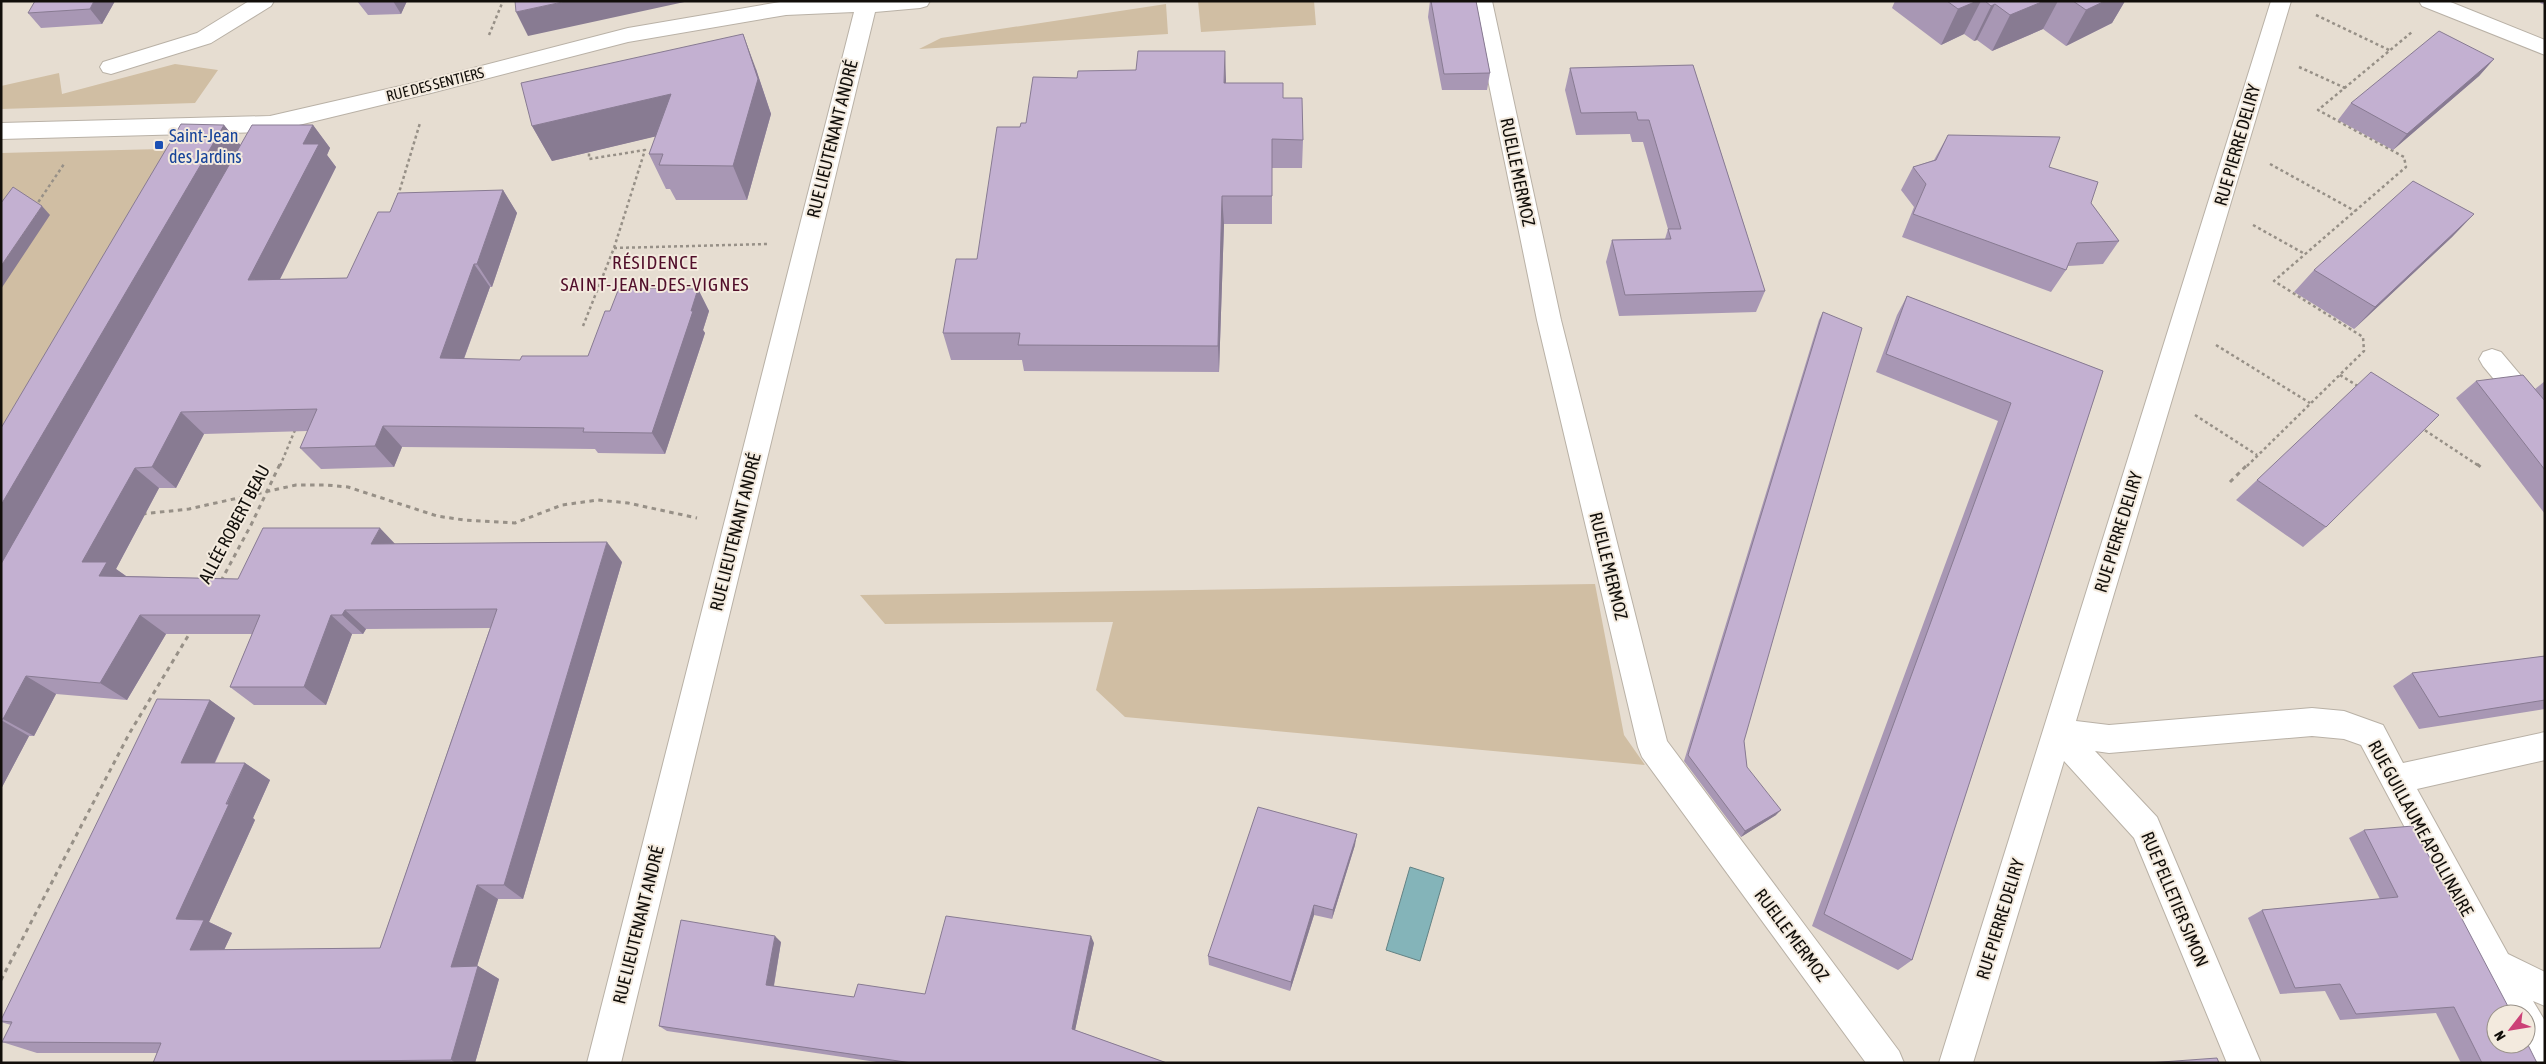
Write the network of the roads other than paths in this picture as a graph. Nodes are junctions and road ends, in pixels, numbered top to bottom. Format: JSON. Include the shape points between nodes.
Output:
{"nodes":[{"id":1,"x":264,"y":1,"type":"edge"},
{"id":2,"x":920,"y":1,"type":"edge"},
{"id":3,"x":1482,"y":1,"type":"edge"},
{"id":4,"x":2429,"y":1,"type":"edge"},
{"id":5,"x":2281,"y":2,"type":"edge"},
{"id":6,"x":866,"y":4,"type":"edge"},
{"id":7,"x":2545,"y":48,"type":"edge"},
{"id":8,"x":111,"y":67,"type":"dead end"},
{"id":9,"x":270,"y":124,"type":"junction"},
{"id":10,"x":1,"y":131,"type":"edge"},
{"id":11,"x":256,"y":150,"type":"edge"},
{"id":12,"x":2492,"y":359,"type":"dead end"},
{"id":13,"x":2545,"y":423,"type":"edge"},
{"id":14,"x":2057,"y":732,"type":"junction"},
{"id":15,"x":2545,"y":746,"type":"edge"},
{"id":16,"x":2396,"y":780,"type":"junction"},
{"id":17,"x":2496,"y":966,"type":"junction"},
{"id":18,"x":2545,"y":989,"type":"edge"},
{"id":19,"x":2517,"y":1004,"type":"edge"},
{"id":20,"x":2536,"y":1039,"type":"edge"},
{"id":21,"x":2545,"y":1056,"type":"edge"},
{"id":22,"x":604,"y":1063,"type":"edge"},
{"id":23,"x":1888,"y":1063,"type":"edge"},
{"id":24,"x":1956,"y":1063,"type":"edge"},
{"id":25,"x":2244,"y":1063,"type":"edge"}],
"edges":[{"from":1,"to":8,"type":"street","via":[[204,38]]},
{"from":2,"to":6,"type":"street","name":"RUE DES SENTIERS"},
{"from":3,"to":23,"type":"street","name":"RUELLE MERMOZ","via":[[1549,320],[1653,747]]},
{"from":4,"to":7,"type":"street"},
{"from":5,"to":14,"type":"street","name":"RUE PIERRE DELIRY"},
{"from":6,"to":9,"type":"street","name":"RUE DES SENTIERS","via":[[786,8],[628,35]]},
{"from":6,"to":22,"type":"street","name":"RUE LIEUTENANT ANDRÉ"},
{"from":9,"to":10,"type":"street","name":"RUE DES SENTIERS"},
{"from":9,"to":11,"type":"street"},
{"from":12,"to":13,"type":"street"},
{"from":14,"to":16,"type":"street","name":"RUE GUILLAUME APOLLINAIRE","via":[[2109,739],[2312,722],[2344,725],[2372,735]]},
{"from":14,"to":24,"type":"street","name":"RUE PIERRE DELIRY"},
{"from":14,"to":25,"type":"street","name":"RUE PELLETIER SIMON","via":[[2146,828]]},
{"from":15,"to":16,"type":"street"},
{"from":16,"to":17,"type":"street","name":"RUE GUILLAUME APOLLINAIRE"},
{"from":17,"to":18,"type":"street"},
{"from":17,"to":19,"type":"street","name":"RUE GUILLAUME APOLLINAIRE"},
{"from":20,"to":21,"type":"street"}]}
